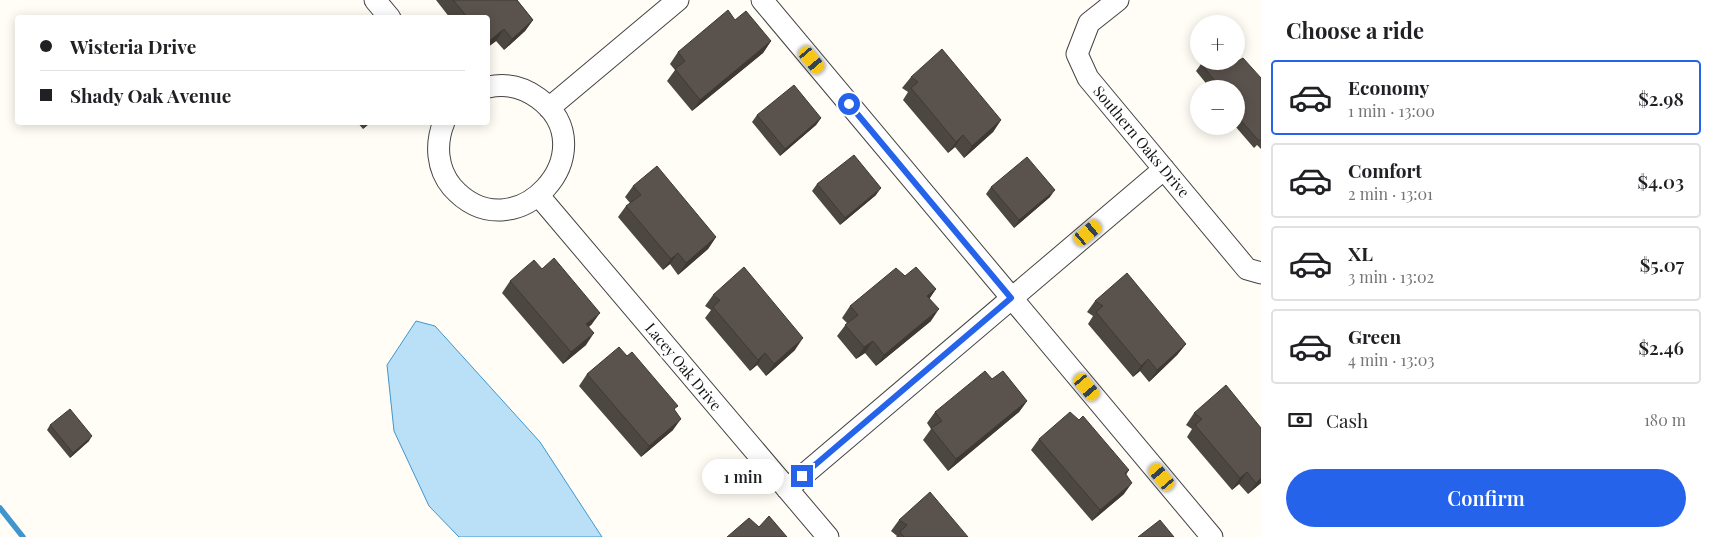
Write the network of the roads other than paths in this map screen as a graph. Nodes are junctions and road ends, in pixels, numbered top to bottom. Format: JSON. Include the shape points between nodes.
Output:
{"nodes":[{"id":1,"x":375,"y":0,"type":"edge"},
{"id":2,"x":678,"y":0,"type":"edge"},
{"id":3,"x":762,"y":0,"type":"edge"},
{"id":4,"x":1118,"y":0,"type":"edge"},
{"id":5,"x":388,"y":15,"type":"edge"},
{"id":6,"x":490,"y":87,"type":"edge"},
{"id":7,"x":549,"y":108,"type":"junction"},
{"id":8,"x":443,"y":125,"type":"edge"},
{"id":9,"x":1164,"y":169,"type":"junction"},
{"id":10,"x":539,"y":196,"type":"junction"},
{"id":11,"x":1261,"y":273,"type":"edge"},
{"id":12,"x":1011,"y":298,"type":"junction"},
{"id":13,"x":787,"y":489,"type":"junction"},
{"id":14,"x":828,"y":537,"type":"edge"},
{"id":15,"x":1212,"y":537,"type":"edge"}],
"edges":[{"from":1,"to":5,"type":"street"},
{"from":2,"to":7,"type":"street"},
{"from":3,"to":12,"type":"street"},
{"from":4,"to":9,"type":"street","name":"Southern Oaks Drive","via":[[1089,24],[1077,54],[1088,78]]},
{"from":6,"to":7,"type":"street","via":[[519,88]]},
{"from":7,"to":10,"type":"street","via":[[560,130],[562,155],[555,178]]},
{"from":8,"to":10,"type":"street","via":[[438,140],[440,164],[447,180],[459,194],[480,206],[504,210]]},
{"from":9,"to":11,"type":"street","name":"Southern Oaks Drive","via":[[1247,269]]},
{"from":9,"to":12,"type":"street"},
{"from":10,"to":13,"type":"street","name":"Lacey Oak Drive"},
{"from":12,"to":13,"type":"street"},
{"from":12,"to":15,"type":"street"},
{"from":13,"to":14,"type":"street","name":"Lacey Oak Drive"}]}
